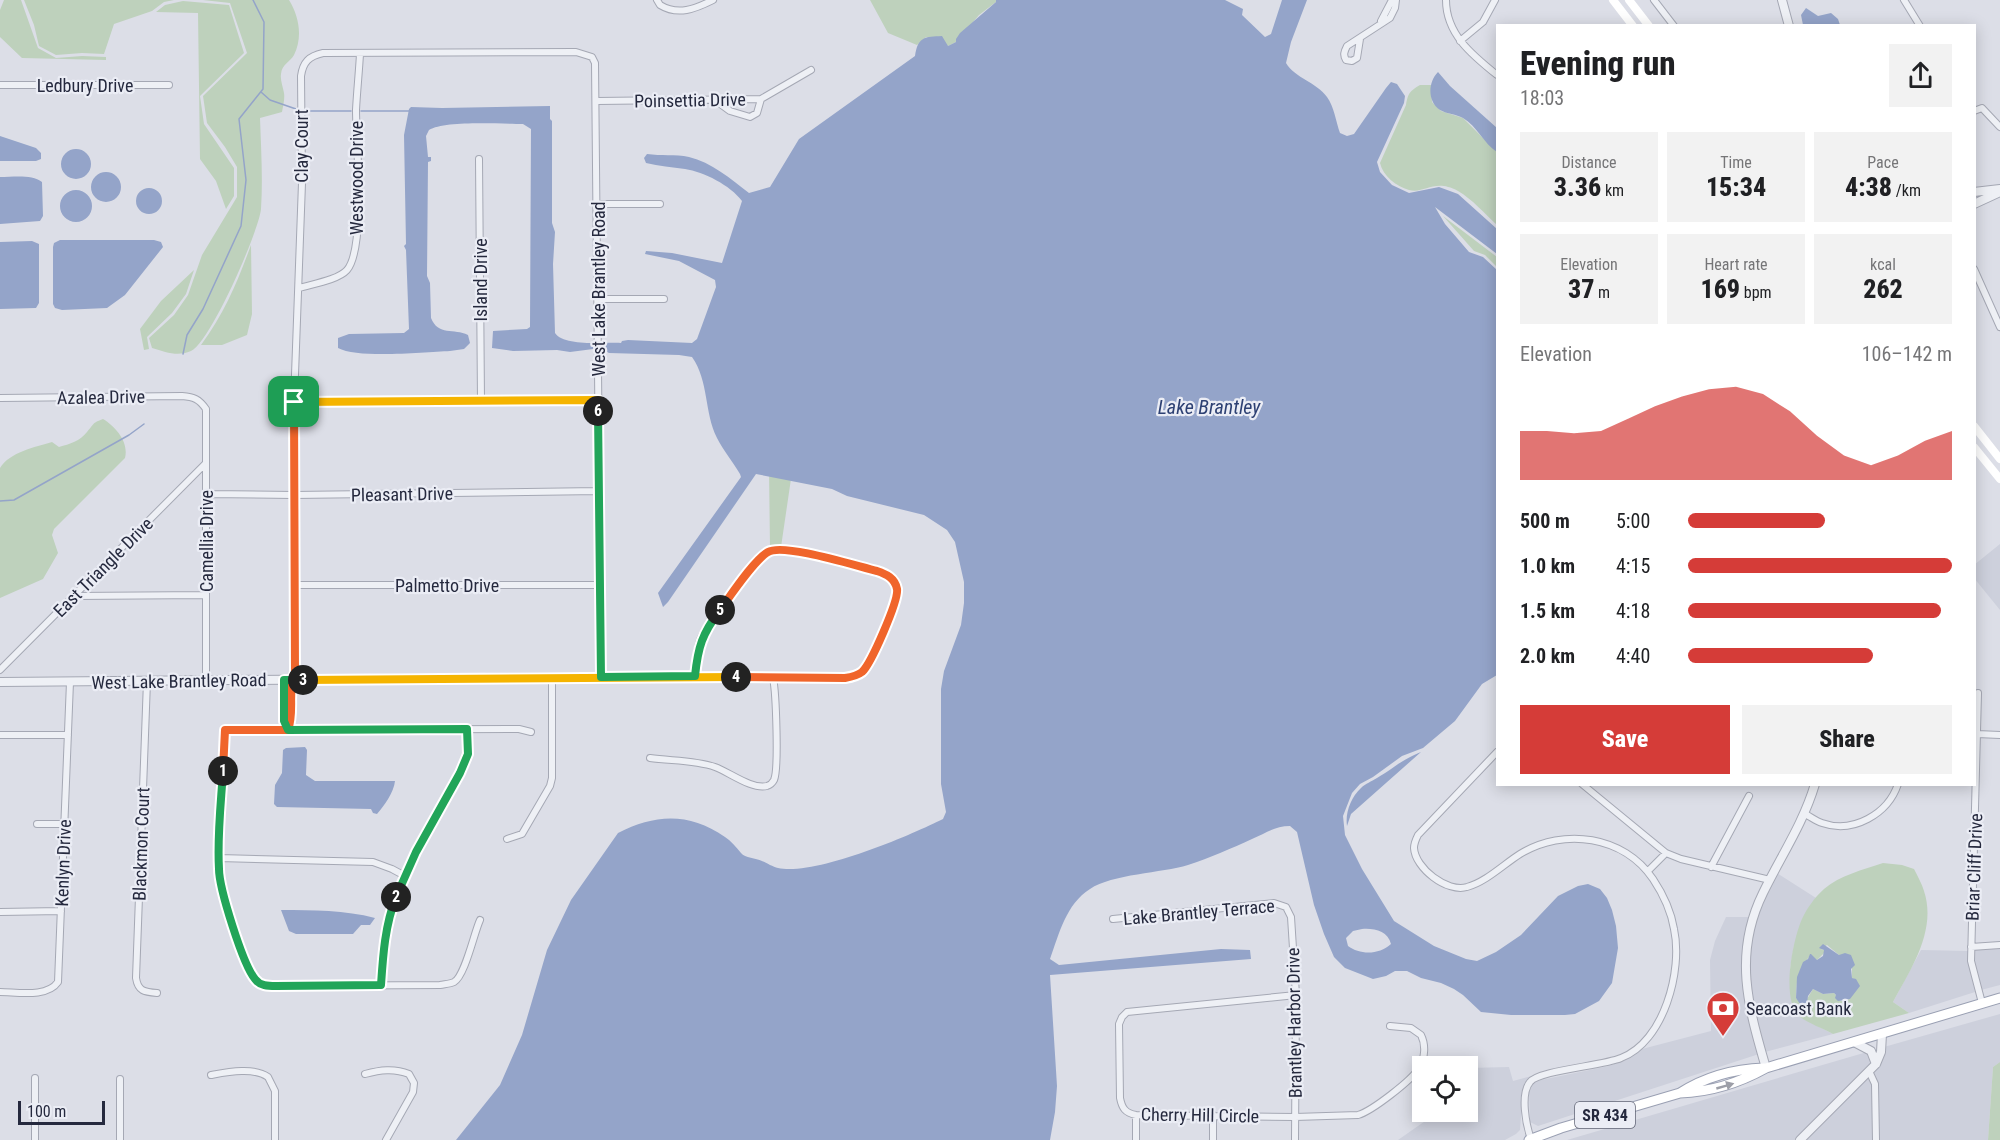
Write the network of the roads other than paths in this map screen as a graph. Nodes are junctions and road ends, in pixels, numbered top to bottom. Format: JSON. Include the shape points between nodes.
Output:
{"nodes":[{"id":1,"x":657,"y":0,"type":"edge"},
{"id":2,"x":712,"y":0,"type":"edge"},
{"id":3,"x":1446,"y":0,"type":"edge"},
{"id":4,"x":1495,"y":0,"type":"edge"},
{"id":5,"x":1613,"y":0,"type":"edge"},
{"id":6,"x":1629,"y":0,"type":"edge"},
{"id":7,"x":1654,"y":0,"type":"edge"},
{"id":8,"x":1782,"y":0,"type":"edge"},
{"id":9,"x":1904,"y":0,"type":"edge"},
{"id":10,"x":1393,"y":4,"type":"edge"},
{"id":11,"x":1631,"y":24,"type":"edge"},
{"id":12,"x":1647,"y":24,"type":"edge"},
{"id":13,"x":1672,"y":24,"type":"edge"},
{"id":14,"x":1788,"y":24,"type":"edge"},
{"id":15,"x":1919,"y":24,"type":"edge"},
{"id":16,"x":1360,"y":39,"type":"dead end"},
{"id":17,"x":1460,"y":41,"type":"junction"},
{"id":18,"x":360,"y":54,"type":"junction"},
{"id":19,"x":811,"y":70,"type":"dead end"},
{"id":20,"x":1496,"y":74,"type":"edge"},
{"id":21,"x":0,"y":85,"type":"edge"},
{"id":22,"x":169,"y":85,"type":"dead end"},
{"id":23,"x":761,"y":99,"type":"junction"},
{"id":24,"x":715,"y":100,"type":"junction"},
{"id":25,"x":597,"y":101,"type":"junction"},
{"id":26,"x":1976,"y":110,"type":"edge"},
{"id":27,"x":2000,"y":127,"type":"edge"},
{"id":28,"x":479,"y":159,"type":"dead end"},
{"id":29,"x":2000,"y":190,"type":"edge"},
{"id":30,"x":1976,"y":192,"type":"edge"},
{"id":31,"x":1976,"y":203,"type":"edge"},
{"id":32,"x":597,"y":204,"type":"junction"},
{"id":33,"x":660,"y":204,"type":"dead end"},
{"id":34,"x":1976,"y":274,"type":"edge"},
{"id":35,"x":1976,"y":279,"type":"edge"},
{"id":36,"x":1981,"y":285,"type":"junction"},
{"id":37,"x":299,"y":288,"type":"junction"},
{"id":38,"x":598,"y":299,"type":"junction"},
{"id":39,"x":664,"y":299,"type":"dead end"},
{"id":40,"x":2000,"y":327,"type":"edge"},
{"id":41,"x":0,"y":398,"type":"edge"},
{"id":42,"x":481,"y":400,"type":"junction"},
{"id":43,"x":598,"y":400,"type":"junction"},
{"id":44,"x":201,"y":402,"type":"joint"},
{"id":45,"x":294,"y":402,"type":"junction"},
{"id":46,"x":1976,"y":429,"type":"edge"},
{"id":47,"x":1976,"y":449,"type":"edge"},
{"id":48,"x":2000,"y":459,"type":"edge"},
{"id":49,"x":205,"y":464,"type":"junction"},
{"id":50,"x":2000,"y":479,"type":"edge"},
{"id":51,"x":599,"y":491,"type":"junction"},
{"id":52,"x":206,"y":494,"type":"junction"},
{"id":53,"x":294,"y":495,"type":"junction"},
{"id":54,"x":295,"y":585,"type":"junction"},
{"id":55,"x":599,"y":585,"type":"junction"},
{"id":56,"x":206,"y":595,"type":"junction"},
{"id":57,"x":74,"y":596,"type":"junction"},
{"id":58,"x":0,"y":670,"type":"edge"},
{"id":59,"x":695,"y":676,"type":"junction"},
{"id":60,"x":601,"y":677,"type":"junction"},
{"id":61,"x":552,"y":678,"type":"junction"},
{"id":62,"x":773,"y":678,"type":"junction"},
{"id":63,"x":288,"y":680,"type":"junction"},
{"id":64,"x":147,"y":681,"type":"junction"},
{"id":65,"x":206,"y":681,"type":"junction"},
{"id":66,"x":0,"y":682,"type":"edge"},
{"id":67,"x":70,"y":682,"type":"junction"},
{"id":68,"x":1978,"y":693,"type":"dead end"},
{"id":69,"x":467,"y":729,"type":"junction"},
{"id":70,"x":288,"y":730,"type":"junction"},
{"id":71,"x":531,"y":732,"type":"dead end"},
{"id":72,"x":1977,"y":734,"type":"junction"},
{"id":73,"x":0,"y":735,"type":"edge"},
{"id":74,"x":68,"y":735,"type":"junction"},
{"id":75,"x":2000,"y":735,"type":"edge"},
{"id":76,"x":1496,"y":753,"type":"edge"},
{"id":77,"x":650,"y":759,"type":"dead end"},
{"id":78,"x":1976,"y":770,"type":"edge"},
{"id":79,"x":1584,"y":786,"type":"edge"},
{"id":80,"x":1814,"y":786,"type":"edge"},
{"id":81,"x":1897,"y":786,"type":"edge"},
{"id":82,"x":1976,"y":786,"type":"edge"},
{"id":83,"x":1749,"y":795,"type":"dead end"},
{"id":84,"x":1805,"y":814,"type":"junction"},
{"id":85,"x":37,"y":824,"type":"dead end"},
{"id":86,"x":64,"y":824,"type":"junction"},
{"id":87,"x":507,"y":839,"type":"dead end"},
{"id":88,"x":1665,"y":853,"type":"junction"},
{"id":89,"x":219,"y":858,"type":"junction"},
{"id":90,"x":1711,"y":867,"type":"junction"},
{"id":91,"x":1648,"y":871,"type":"junction"},
{"id":92,"x":405,"y":876,"type":"junction"},
{"id":93,"x":1770,"y":880,"type":"junction"},
{"id":94,"x":1286,"y":907,"type":"joint"},
{"id":95,"x":61,"y":911,"type":"junction"},
{"id":96,"x":0,"y":912,"type":"edge"},
{"id":97,"x":1113,"y":919,"type":"dead end"},
{"id":98,"x":480,"y":920,"type":"dead end"},
{"id":99,"x":2000,"y":945,"type":"edge"},
{"id":100,"x":1971,"y":947,"type":"junction"},
{"id":101,"x":381,"y":985,"type":"junction"},
{"id":102,"x":0,"y":992,"type":"edge"},
{"id":103,"x":157,"y":993,"type":"dead end"},
{"id":104,"x":1296,"y":995,"type":"junction"},
{"id":105,"x":2000,"y":998,"type":"edge"},
{"id":106,"x":1982,"y":1003,"type":"junction"},
{"id":107,"x":1390,"y":1026,"type":"dead end"},
{"id":108,"x":1882,"y":1034,"type":"junction"},
{"id":109,"x":1854,"y":1042,"type":"junction"},
{"id":110,"x":1876,"y":1064,"type":"junction"},
{"id":111,"x":1766,"y":1068,"type":"junction"},
{"id":112,"x":1869,"y":1071,"type":"junction"},
{"id":113,"x":365,"y":1074,"type":"dead end"},
{"id":114,"x":211,"y":1075,"type":"dead end"},
{"id":115,"x":34,"y":1078,"type":"dead end"},
{"id":116,"x":120,"y":1079,"type":"dead end"},
{"id":117,"x":1136,"y":1114,"type":"junction"},
{"id":118,"x":1213,"y":1115,"type":"junction"},
{"id":119,"x":1295,"y":1117,"type":"junction"},
{"id":120,"x":1530,"y":1139,"type":"edge"},
{"id":121,"x":35,"y":1140,"type":"edge"},
{"id":122,"x":120,"y":1140,"type":"edge"},
{"id":123,"x":275,"y":1140,"type":"edge"},
{"id":124,"x":386,"y":1140,"type":"edge"},
{"id":125,"x":1136,"y":1140,"type":"edge"},
{"id":126,"x":1213,"y":1140,"type":"edge"},
{"id":127,"x":1295,"y":1140,"type":"edge"},
{"id":128,"x":1800,"y":1140,"type":"edge"},
{"id":129,"x":1876,"y":1140,"type":"edge"}],
"edges":[{"from":1,"to":2,"type":"street","via":[[674,11],[697,8]]},
{"from":3,"to":17,"type":"street","via":[[1451,28]]},
{"from":4,"to":17,"type":"street","via":[[1483,22]]},
{"from":5,"to":11,"type":"main road"},
{"from":6,"to":12,"type":"main road"},
{"from":7,"to":13,"type":"street"},
{"from":8,"to":14,"type":"street"},
{"from":9,"to":15,"type":"street"},
{"from":10,"to":16,"type":"street","via":[[1380,24]]},
{"from":17,"to":20,"type":"street"},
{"from":18,"to":25,"type":"street","name":"West Lake Brantley Road","via":[[576,52],[592,57],[597,70]]},
{"from":18,"to":37,"type":"street","name":"Westwood Drive","via":[[354,253],[351,264],[339,277]]},
{"from":18,"to":37,"type":"street","name":"Clay Court","via":[[323,53],[306,60],[303,66]]},
{"from":19,"to":23,"type":"street","name":"Poinsettia Drive"},
{"from":21,"to":22,"type":"street","name":"Ledbury Drive"},
{"from":23,"to":24,"type":"street","name":"Poinsettia Drive"},
{"from":23,"to":24,"type":"street","via":[[757,113],[750,117],[730,111]]},
{"from":24,"to":25,"type":"street","name":"Poinsettia Drive"},
{"from":25,"to":32,"type":"street","name":"West Lake Brantley Road"},
{"from":26,"to":27,"type":"street","via":[[1982,108]]},
{"from":28,"to":42,"type":"street","name":"Island Drive"},
{"from":29,"to":30,"type":"street"},
{"from":29,"to":31,"type":"street"},
{"from":32,"to":33,"type":"street"},
{"from":32,"to":38,"type":"street","name":"West Lake Brantley Road"},
{"from":34,"to":36,"type":"street"},
{"from":35,"to":36,"type":"street"},
{"from":36,"to":40,"type":"street"},
{"from":37,"to":45,"type":"street"},
{"from":38,"to":39,"type":"street"},
{"from":38,"to":43,"type":"street","name":"West Lake Brantley Road"},
{"from":41,"to":44,"type":"street","name":"Azalea Drive","via":[[182,396]]},
{"from":42,"to":43,"type":"street"},
{"from":42,"to":45,"type":"street"},
{"from":43,"to":51,"type":"street","name":"West Lake Brantley Road"},
{"from":44,"to":49,"type":"street","name":"Camellia Drive","via":[[206,409]]},
{"from":45,"to":53,"type":"street"},
{"from":46,"to":48,"type":"main road"},
{"from":47,"to":50,"type":"main road"},
{"from":49,"to":52,"type":"street","name":"Camellia Drive"},
{"from":49,"to":57,"type":"street","name":"East Triangle Drive"},
{"from":51,"to":53,"type":"street","name":"Pleasant Drive"},
{"from":51,"to":55,"type":"street","name":"West Lake Brantley Road"},
{"from":52,"to":53,"type":"street","name":"Pleasant Drive"},
{"from":52,"to":56,"type":"street","name":"Camellia Drive"},
{"from":53,"to":54,"type":"street"},
{"from":54,"to":55,"type":"street","name":"Palmetto Drive"},
{"from":54,"to":63,"type":"street","via":[[295,672]]},
{"from":55,"to":60,"type":"street","name":"West Lake Brantley Road"},
{"from":56,"to":57,"type":"street"},
{"from":56,"to":65,"type":"street","name":"Camellia Drive"},
{"from":57,"to":58,"type":"street","name":"East Triangle Drive"},
{"from":59,"to":60,"type":"street"},
{"from":59,"to":62,"type":"street"},
{"from":59,"to":62,"type":"street","via":[[705,630],[770,551],[800,552],[889,576],[897,592],[895,604],[859,674],[845,678]]},
{"from":60,"to":61,"type":"street","name":"West Lake Brantley Road"},
{"from":61,"to":63,"type":"street","name":"West Lake Brantley Road"},
{"from":61,"to":87,"type":"street","via":[[550,786],[522,834]]},
{"from":62,"to":77,"type":"street","via":[[776,760],[771,784],[752,785],[702,764]]},
{"from":63,"to":65,"type":"street","name":"West Lake Brantley Road"},
{"from":63,"to":70,"type":"street","via":[[284,721]]},
{"from":64,"to":65,"type":"street","name":"West Lake Brantley Road"},
{"from":64,"to":67,"type":"street","name":"West Lake Brantley Road"},
{"from":64,"to":103,"type":"street","name":"Blackmon Court","via":[[136,978],[143,992]]},
{"from":66,"to":67,"type":"street","name":"West Lake Brantley Road"},
{"from":67,"to":74,"type":"street","name":"Kenlyn Drive"},
{"from":68,"to":72,"type":"street","name":"Briar Cliff Drive"},
{"from":69,"to":70,"type":"street"},
{"from":69,"to":71,"type":"street"},
{"from":69,"to":92,"type":"street","via":[[468,754],[460,773]]},
{"from":70,"to":89,"type":"street","via":[[225,730]]},
{"from":72,"to":75,"type":"street"},
{"from":72,"to":78,"type":"street","name":"Briar Cliff Drive"},
{"from":73,"to":74,"type":"street"},
{"from":74,"to":86,"type":"street","name":"Kenlyn Drive"},
{"from":76,"to":91,"type":"street","via":[[1418,835],[1414,848],[1417,858],[1442,884],[1449,888],[1467,887],[1536,846],[1555,840],[1603,842],[1619,847]]},
{"from":79,"to":88,"type":"street"},
{"from":80,"to":84,"type":"street"},
{"from":81,"to":84,"type":"street","via":[[1892,800],[1882,810],[1857,824],[1824,824]]},
{"from":82,"to":100,"type":"street","name":"Briar Cliff Drive"},
{"from":83,"to":90,"type":"street"},
{"from":84,"to":93,"type":"street"},
{"from":85,"to":86,"type":"street"},
{"from":86,"to":95,"type":"street","name":"Kenlyn Drive"},
{"from":88,"to":90,"type":"street"},
{"from":88,"to":91,"type":"street"},
{"from":89,"to":92,"type":"street","via":[[373,862]]},
{"from":89,"to":101,"type":"street","via":[[221,887],[229,915],[247,964],[260,983]]},
{"from":90,"to":93,"type":"street"},
{"from":91,"to":120,"type":"street","via":[[1669,909],[1675,930],[1675,966],[1665,1010],[1641,1045],[1624,1058],[1541,1075],[1529,1082],[1525,1120]]},
{"from":92,"to":101,"type":"street","via":[[389,914]]},
{"from":93,"to":111,"type":"street","via":[[1754,915],[1746,965],[1747,998]]},
{"from":94,"to":97,"type":"street","name":"Lake Brantley Terrace","via":[[1274,903]]},
{"from":94,"to":104,"type":"street","name":"Brantley Harbor Drive","via":[[1291,917]]},
{"from":95,"to":96,"type":"street"},
{"from":95,"to":102,"type":"street","name":"Kenlyn Drive","via":[[59,976],[55,986],[42,992]]},
{"from":98,"to":101,"type":"street","via":[[457,981],[440,985]]},
{"from":99,"to":100,"type":"street"},
{"from":100,"to":106,"type":"street","name":"Briar Cliff Drive"},
{"from":104,"to":117,"type":"street","name":"Cherry Hill Circle","via":[[1127,1012],[1119,1024],[1120,1098],[1122,1107]]},
{"from":104,"to":119,"type":"street","name":"Brantley Harbor Drive"},
{"from":105,"to":106,"type":"main road","number":"SR 434"},
{"from":106,"to":108,"type":"main road","number":"SR 434"},
{"from":107,"to":119,"type":"street","name":"Cherry Hill Circle","via":[[1411,1028],[1424,1041],[1422,1060],[1413,1075],[1368,1112]]},
{"from":108,"to":109,"type":"main road","number":"SR 434"},
{"from":108,"to":110,"type":"street"},
{"from":109,"to":110,"type":"street","via":[[1871,1051]]},
{"from":109,"to":111,"type":"main road","number":"SR 434"},
{"from":110,"to":112,"type":"street"},
{"from":111,"to":120,"type":"main road","number":"SR 434","via":[[1746,1079],[1702,1092],[1680,1093]]},
{"from":112,"to":128,"type":"street"},
{"from":112,"to":129,"type":"street","via":[[1875,1084]]},
{"from":113,"to":124,"type":"street","via":[[401,1071],[410,1074],[414,1083],[413,1092]]},
{"from":114,"to":123,"type":"street","via":[[256,1072],[268,1077],[275,1091]]},
{"from":115,"to":121,"type":"street"},
{"from":116,"to":122,"type":"street"},
{"from":117,"to":118,"type":"street","name":"Cherry Hill Circle"},
{"from":117,"to":125,"type":"street"},
{"from":118,"to":119,"type":"street","name":"Cherry Hill Circle"},
{"from":118,"to":126,"type":"street"},
{"from":119,"to":127,"type":"street","name":"Brantley Harbor Drive"}]}
